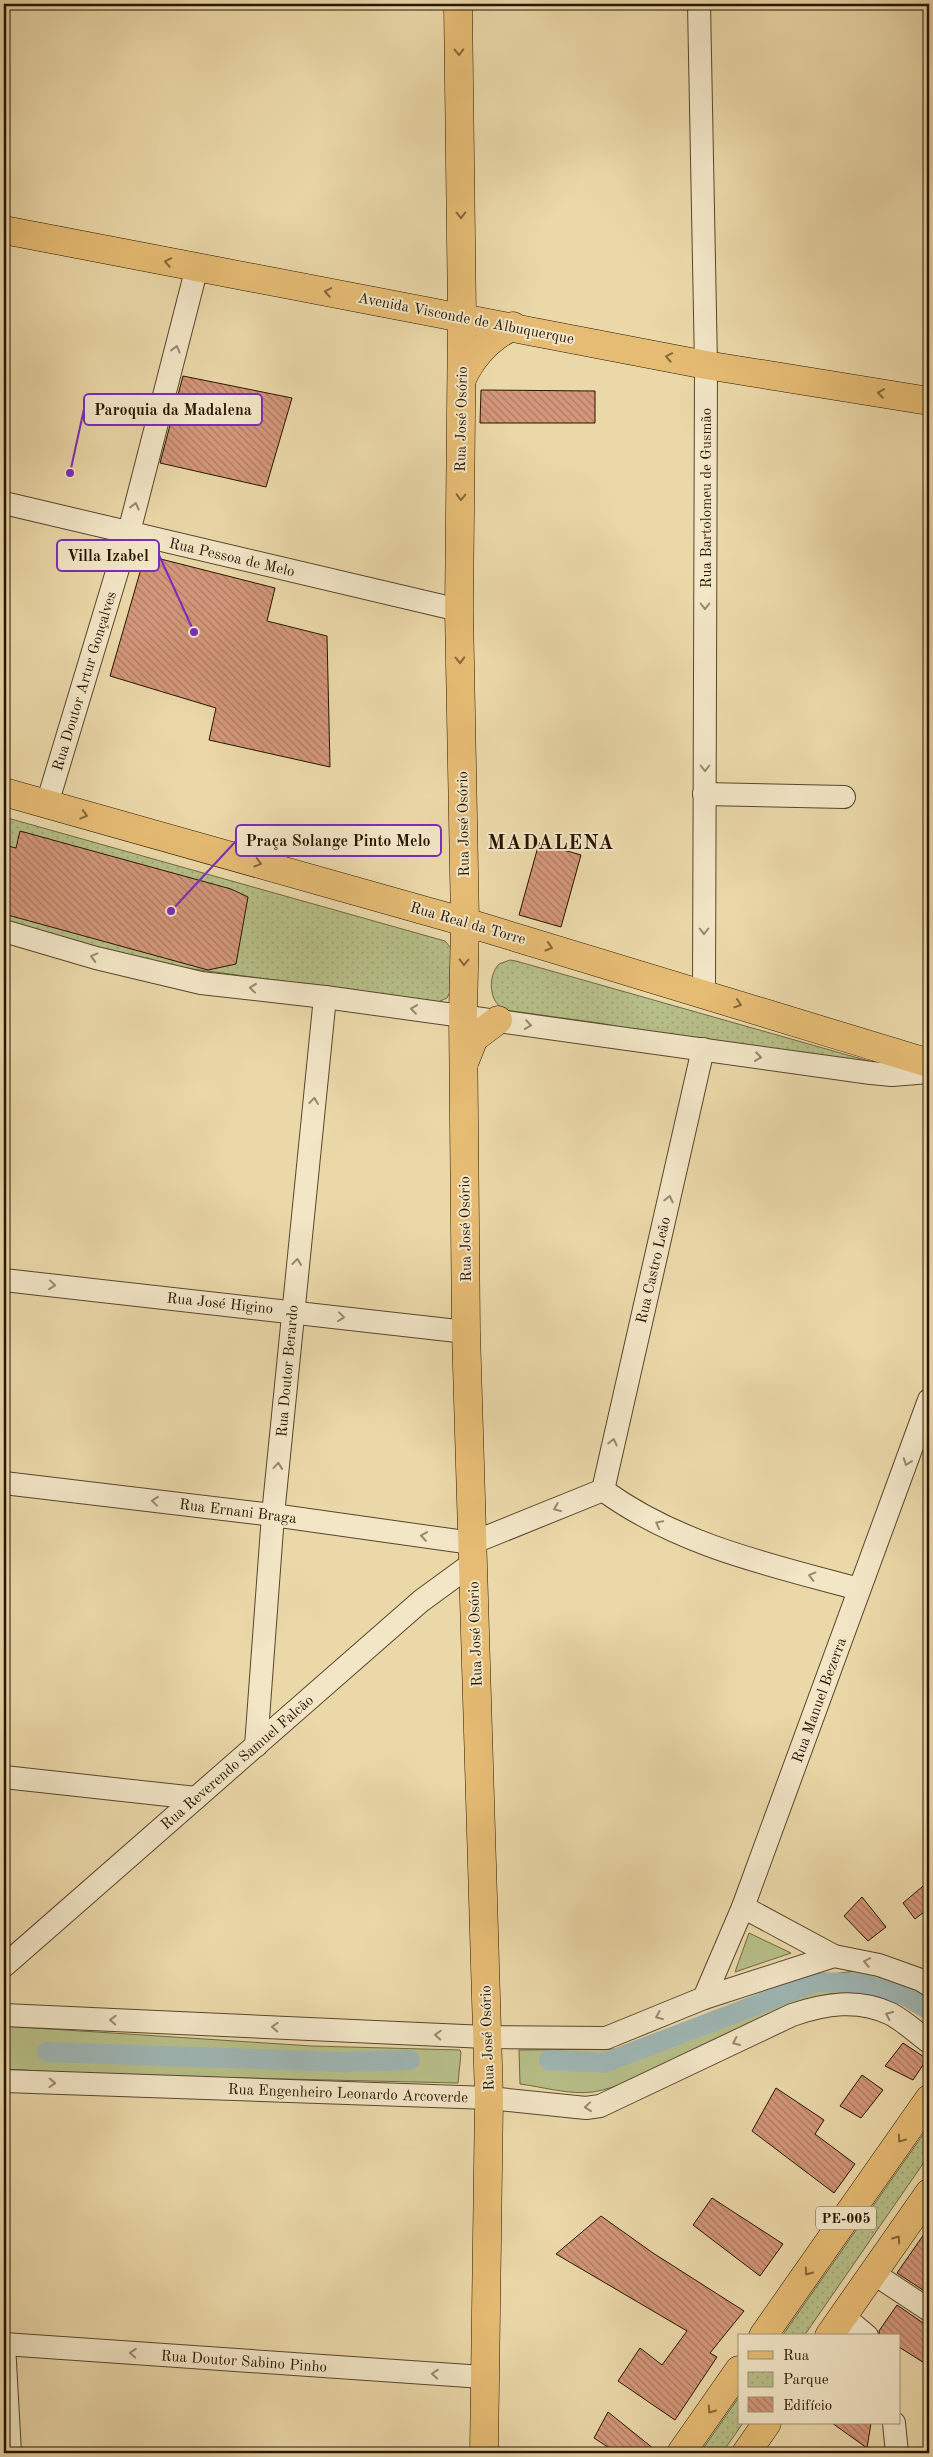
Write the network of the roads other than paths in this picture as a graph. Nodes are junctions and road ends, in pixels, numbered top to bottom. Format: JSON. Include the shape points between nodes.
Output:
{"nodes":[{"id":1,"x":458,"y":4,"type":"edge"},
{"id":2,"x":699,"y":4,"type":"edge"},
{"id":3,"x":4,"y":230,"type":"edge"},
{"id":4,"x":197,"y":267,"type":"junction"},
{"id":5,"x":462,"y":316,"type":"junction"},
{"id":6,"x":513,"y":326,"type":"junction"},
{"id":7,"x":706,"y":365,"type":"junction"},
{"id":8,"x":462,"y":379,"type":"junction"},
{"id":9,"x":929,"y":401,"type":"edge"},
{"id":10,"x":4,"y":503,"type":"edge"},
{"id":11,"x":129,"y":532,"type":"junction"},
{"id":12,"x":459,"y":610,"type":"junction"},
{"id":13,"x":4,"y":792,"type":"edge"},
{"id":14,"x":704,"y":794,"type":"junction"},
{"id":15,"x":844,"y":797,"type":"dead end"},
{"id":16,"x":47,"y":804,"type":"junction"},
{"id":17,"x":465,"y":922,"type":"junction"},
{"id":18,"x":4,"y":931,"type":"edge"},
{"id":19,"x":704,"y":993,"type":"junction"},
{"id":20,"x":325,"y":997,"type":"junction"},
{"id":21,"x":463,"y":1015,"type":"junction"},
{"id":22,"x":498,"y":1020,"type":"junction"},
{"id":23,"x":703,"y":1049,"type":"junction"},
{"id":24,"x":929,"y":1063,"type":"edge"},
{"id":25,"x":463,"y":1064,"type":"junction"},
{"id":26,"x":929,"y":1072,"type":"edge"},
{"id":27,"x":4,"y":1280,"type":"edge"},
{"id":28,"x":292,"y":1311,"type":"junction"},
{"id":29,"x":466,"y":1332,"type":"junction"},
{"id":30,"x":929,"y":1400,"type":"edge"},
{"id":31,"x":4,"y":1483,"type":"edge"},
{"id":32,"x":602,"y":1490,"type":"junction"},
{"id":33,"x":273,"y":1515,"type":"junction"},
{"id":34,"x":473,"y":1553,"type":"junction"},
{"id":35,"x":859,"y":1589,"type":"junction"},
{"id":36,"x":256,"y":1746,"type":"junction"},
{"id":37,"x":4,"y":1777,"type":"edge"},
{"id":38,"x":196,"y":1798,"type":"junction"},
{"id":39,"x":743,"y":1907,"type":"junction"},
{"id":40,"x":834,"y":1956,"type":"junction"},
{"id":41,"x":4,"y":1966,"type":"edge"},
{"id":42,"x":929,"y":1985,"type":"edge"},
{"id":43,"x":704,"y":1998,"type":"junction"},
{"id":44,"x":4,"y":2015,"type":"edge"},
{"id":45,"x":486,"y":2037,"type":"junction"},
{"id":46,"x":929,"y":2042,"type":"edge"},
{"id":47,"x":4,"y":2081,"type":"edge"},
{"id":48,"x":489,"y":2098,"type":"junction"},
{"id":49,"x":929,"y":2100,"type":"edge"},
{"id":50,"x":929,"y":2193,"type":"edge"},
{"id":51,"x":872,"y":2273,"type":"junction"},
{"id":52,"x":929,"y":2310,"type":"edge"},
{"id":53,"x":836,"y":2326,"type":"edge"},
{"id":54,"x":764,"y":2334,"type":"edge"},
{"id":55,"x":861,"y":2334,"type":"edge"},
{"id":56,"x":4,"y":2344,"type":"edge"},
{"id":57,"x":738,"y":2371,"type":"edge"},
{"id":58,"x":483,"y":2377,"type":"junction"},
{"id":59,"x":766,"y":2424,"type":"edge"},
{"id":60,"x":894,"y":2424,"type":"edge"},
{"id":61,"x":483,"y":2452,"type":"edge"},
{"id":62,"x":10,"y":2453,"type":"edge"},
{"id":63,"x":681,"y":2453,"type":"edge"},
{"id":64,"x":746,"y":2453,"type":"edge"},
{"id":65,"x":897,"y":2453,"type":"edge"}],
"edges":[{"from":1,"to":5,"type":"main road","name":"Rua José Osório","one_way":true},
{"from":2,"to":7,"type":"street","name":"Rua Bartolomeu de Gusmão"},
{"from":4,"to":3,"type":"main road","name":"Avenida Visconde de Albuquerque","one_way":true},
{"from":5,"to":4,"type":"main road","name":"Avenida Visconde de Albuquerque","one_way":true},
{"from":11,"to":4,"type":"street","name":"Rua Doutor Artur Gonçalves","one_way":true},
{"from":5,"to":6,"type":"main road","name":"Avenida Visconde de Albuquerque"},
{"from":5,"to":8,"type":"main road","name":"Rua José Osório"},
{"from":7,"to":6,"type":"main road","name":"Avenida Visconde de Albuquerque","one_way":true},
{"from":6,"to":8,"type":"main road","via":[[483,347]]},
{"from":9,"to":7,"type":"main road","name":"Avenida Visconde de Albuquerque","one_way":true},
{"from":7,"to":14,"type":"street","name":"Rua Bartolomeu de Gusmão","one_way":true},
{"from":8,"to":12,"type":"main road","name":"Rua José Osório","one_way":true},
{"from":10,"to":11,"type":"street","name":"Rua Pessoa de Melo"},
{"from":11,"to":12,"type":"street","name":"Rua Pessoa de Melo"},
{"from":11,"to":16,"type":"street","name":"Rua Doutor Artur Gonçalves"},
{"from":12,"to":17,"type":"main road","name":"Rua José Osório","one_way":true},
{"from":13,"to":16,"type":"main road","name":"Rua Real da Torre"},
{"from":14,"to":15,"type":"street"},
{"from":14,"to":19,"type":"street","name":"Rua Bartolomeu de Gusmão","one_way":true},
{"from":16,"to":17,"type":"main road","name":"Rua Real da Torre","one_way":true},
{"from":17,"to":19,"type":"main road","name":"Rua Real da Torre","one_way":true},
{"from":17,"to":21,"type":"main road","name":"Rua José Osório","one_way":true},
{"from":20,"to":18,"type":"street","one_way":true,"via":[[201,982],[96,958]]},
{"from":19,"to":24,"type":"main road","name":"Rua Real da Torre","one_way":true},
{"from":21,"to":20,"type":"street","one_way":true},
{"from":28,"to":20,"type":"street","name":"Rua Doutor Berardo","one_way":true},
{"from":21,"to":22,"type":"street"},
{"from":21,"to":25,"type":"main road","name":"Rua José Osório"},
{"from":22,"to":23,"type":"street","one_way":true},
{"from":22,"to":25,"type":"main road","via":[[474,1038]]},
{"from":23,"to":26,"type":"street","one_way":true,"via":[[871,1073]]},
{"from":32,"to":23,"type":"street","name":"Rua Castro Leão","one_way":true},
{"from":25,"to":29,"type":"main road","name":"Rua José Osório"},
{"from":27,"to":28,"type":"street","name":"Rua José Higino","one_way":true},
{"from":28,"to":29,"type":"street","name":"Rua José Higino","one_way":true},
{"from":33,"to":28,"type":"street","name":"Rua Doutor Berardo","one_way":true},
{"from":29,"to":34,"type":"main road","name":"Rua José Osório"},
{"from":30,"to":35,"type":"street","name":"Rua Manuel Bezerra","one_way":true},
{"from":33,"to":31,"type":"street","name":"Rua Ernani Braga","one_way":true},
{"from":32,"to":34,"type":"street","name":"Rua Reverendo Samuel Falcão","one_way":true},
{"from":35,"to":32,"type":"street","one_way":true,"via":[[745,1558],[675,1533],[627,1508]]},
{"from":34,"to":33,"type":"street","name":"Rua Ernani Braga","one_way":true},
{"from":33,"to":36,"type":"street","name":"Rua Doutor Berardo"},
{"from":34,"to":36,"type":"street","name":"Rua Reverendo Samuel Falcão"},
{"from":34,"to":45,"type":"main road","name":"Rua José Osório"},
{"from":35,"to":39,"type":"street","name":"Rua Manuel Bezerra"},
{"from":36,"to":38,"type":"street","name":"Rua Reverendo Samuel Falcão"},
{"from":37,"to":38,"type":"street"},
{"from":38,"to":41,"type":"street","name":"Rua Reverendo Samuel Falcão"},
{"from":39,"to":40,"type":"street"},
{"from":39,"to":43,"type":"street","name":"Rua Manuel Bezerra"},
{"from":42,"to":40,"type":"street","one_way":true,"via":[[879,1965]]},
{"from":40,"to":43,"type":"street"},
{"from":43,"to":45,"type":"street","one_way":true,"via":[[606,2038]]},
{"from":45,"to":44,"type":"street","one_way":true},
{"from":45,"to":48,"type":"main road","name":"Rua José Osório"},
{"from":46,"to":48,"type":"street","name":"Rua Engenheiro Leonardo Arcoverde","one_way":true,"via":[[891,2014],[847,2003],[817,2006],[600,2106],[565,2108]]},
{"from":47,"to":48,"type":"street","name":"Rua Engenheiro Leonardo Arcoverde","one_way":true},
{"from":48,"to":58,"type":"main road","name":"Rua José Osório"},
{"from":49,"to":54,"type":"main road","number":"PE-005","one_way":true},
{"from":51,"to":50,"type":"main road","number":"PE-005","one_way":true},
{"from":51,"to":52,"type":"street"},
{"from":51,"to":53,"type":"main road","number":"PE-005"},
{"from":53,"to":55,"type":"street"},
{"from":58,"to":56,"type":"street","name":"Rua Doutor Sabino Pinho","one_way":true},
{"from":56,"to":62,"type":"street"},
{"from":57,"to":63,"type":"main road","one_way":true},
{"from":58,"to":61,"type":"main road","name":"Rua José Osório"},
{"from":59,"to":64,"type":"main road"},
{"from":60,"to":65,"type":"street"}]}
